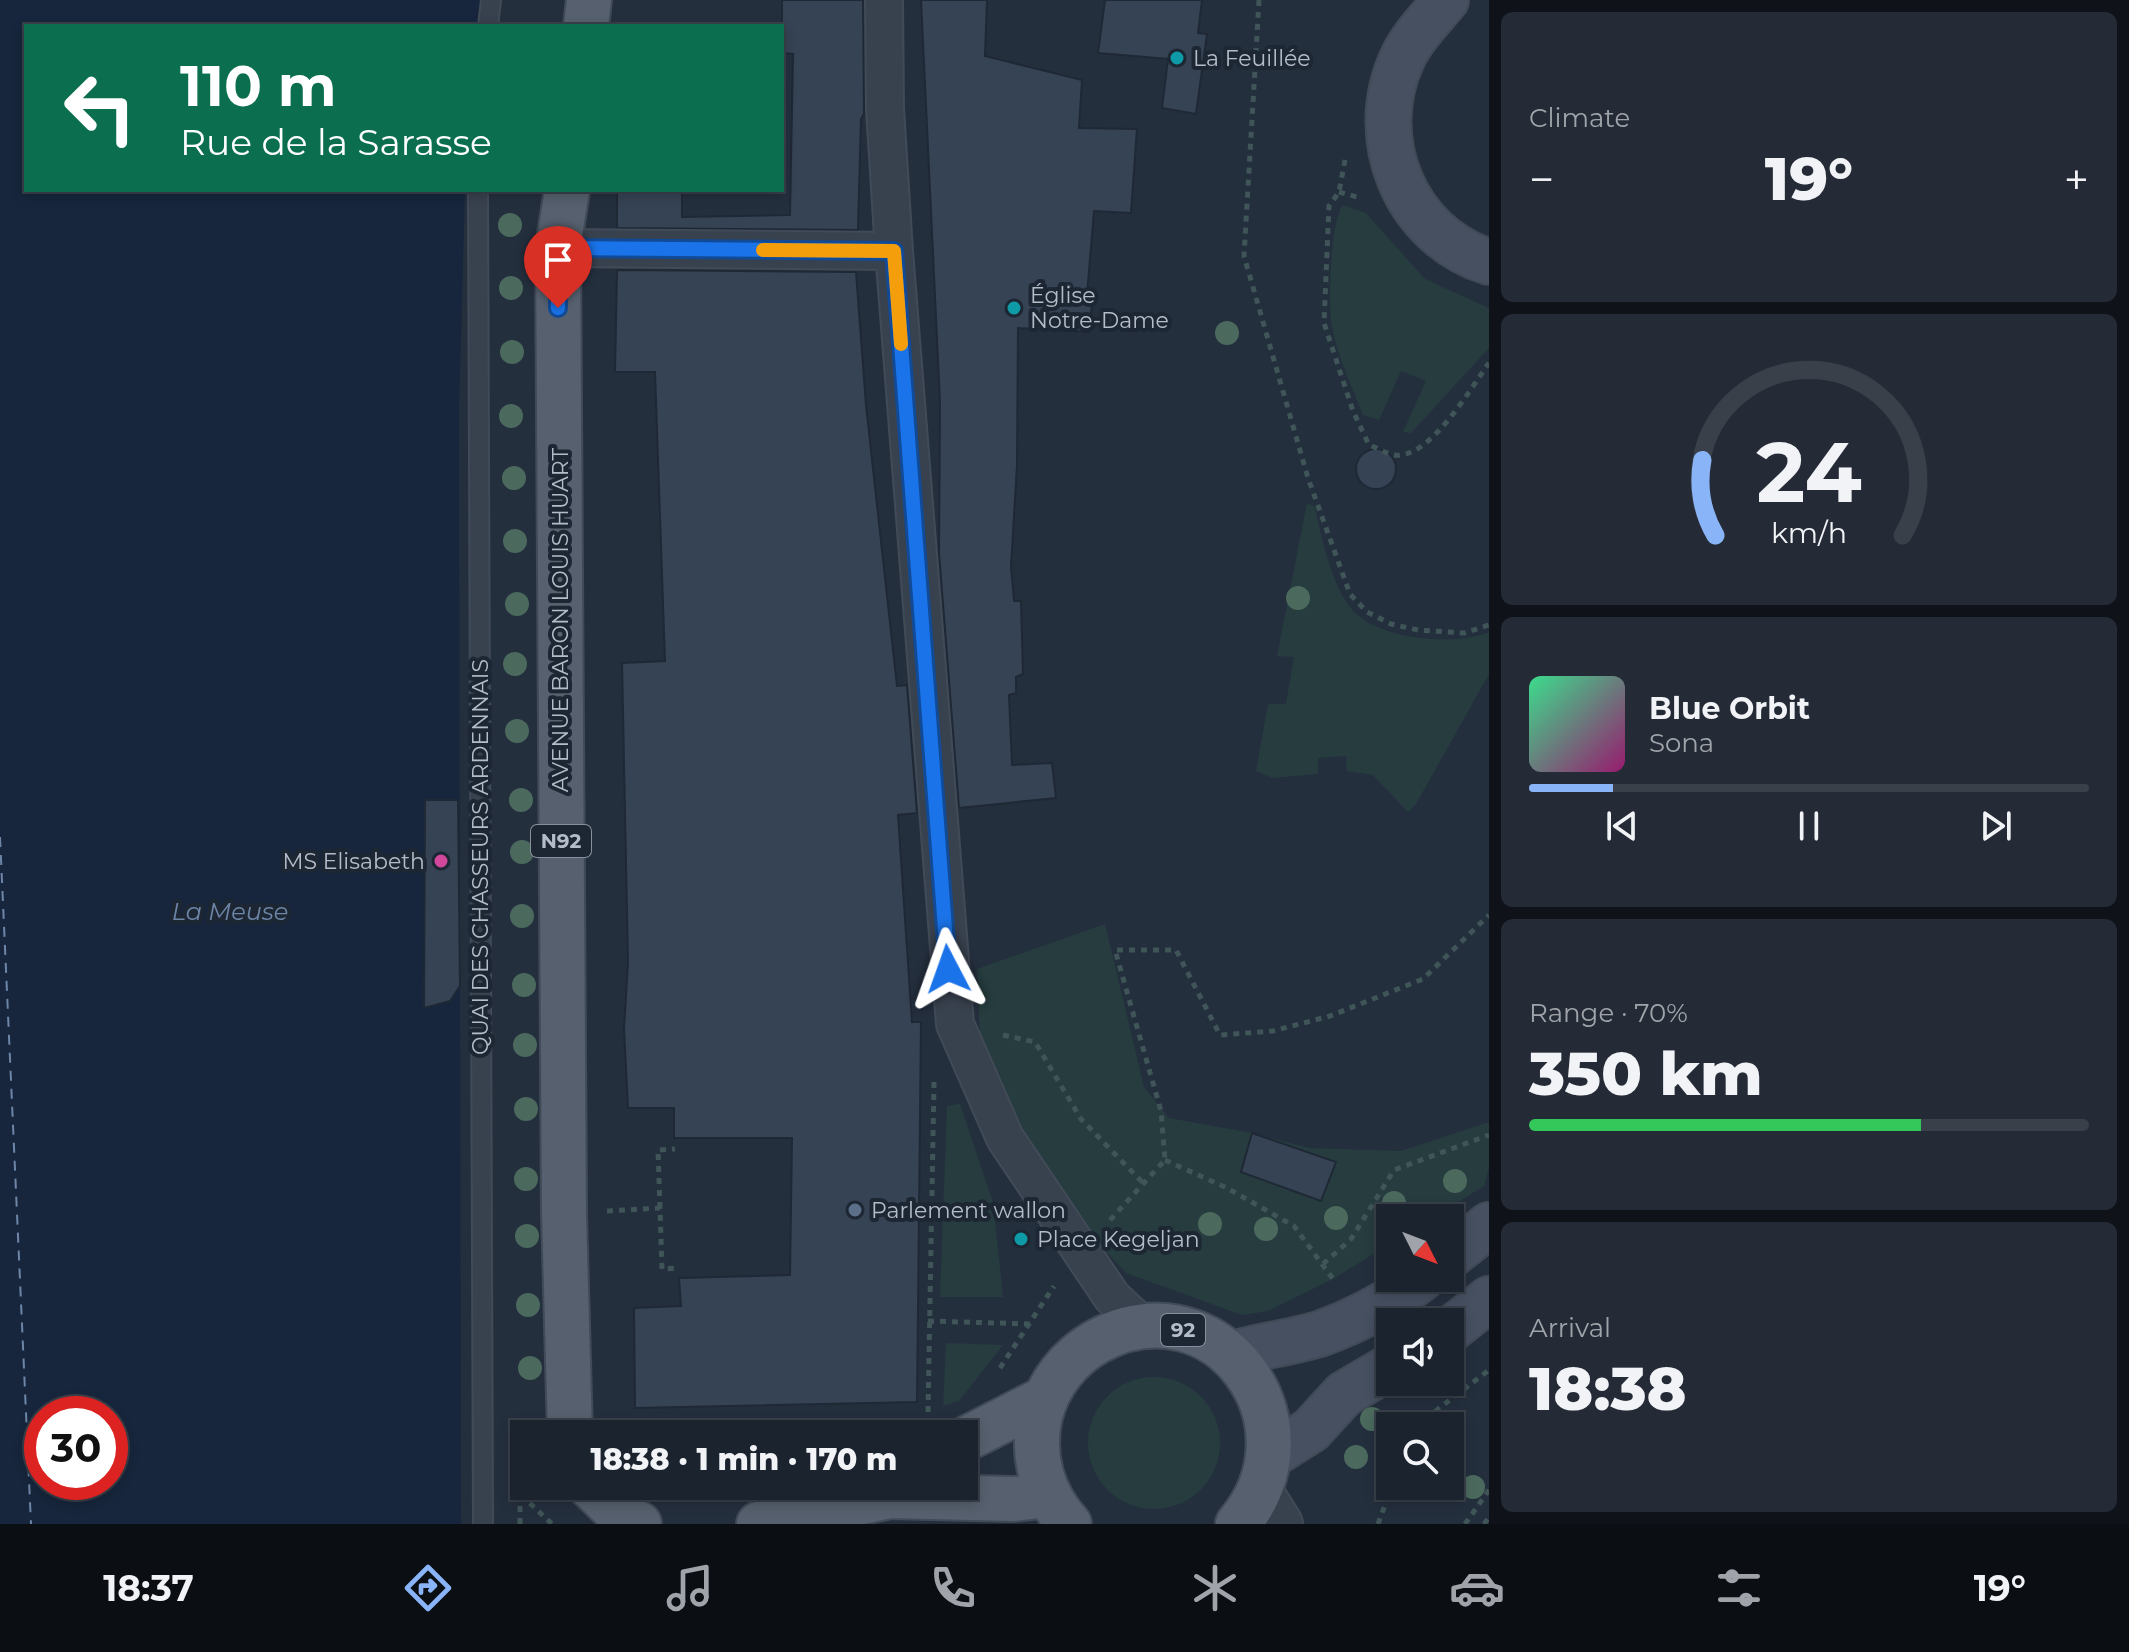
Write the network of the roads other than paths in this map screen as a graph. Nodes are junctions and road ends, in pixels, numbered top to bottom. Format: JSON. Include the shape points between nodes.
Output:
{"nodes":[{"id":1,"x":491,"y":0,"type":"edge"},
{"id":2,"x":589,"y":0,"type":"edge"},
{"id":3,"x":884,"y":0,"type":"edge"},
{"id":4,"x":1446,"y":0,"type":"edge"},
{"id":5,"x":488,"y":24,"type":"edge"},
{"id":6,"x":586,"y":24,"type":"edge"},
{"id":7,"x":478,"y":192,"type":"edge"},
{"id":8,"x":567,"y":192,"type":"edge"},
{"id":9,"x":558,"y":248,"type":"junction"},
{"id":10,"x":894,"y":251,"type":"junction"},
{"id":11,"x":1489,"y":262,"type":"edge"},
{"id":12,"x":1489,"y":1225,"type":"edge"},
{"id":13,"x":1464,"y":1245,"type":"edge"},
{"id":14,"x":1404,"y":1292,"type":"edge"},
{"id":15,"x":1489,"y":1299,"type":"edge"},
{"id":16,"x":1464,"y":1319,"type":"edge"},
{"id":17,"x":1144,"y":1327,"type":"junction"},
{"id":18,"x":1230,"y":1355,"type":"junction"},
{"id":19,"x":1376,"y":1375,"type":"edge"},
{"id":20,"x":1046,"y":1398,"type":"junction"},
{"id":21,"x":570,"y":1420,"type":"edge"},
{"id":22,"x":978,"y":1433,"type":"edge"},
{"id":23,"x":978,"y":1497,"type":"edge"},
{"id":24,"x":1262,"y":1499,"type":"edge"},
{"id":25,"x":604,"y":1500,"type":"edge"},
{"id":26,"x":859,"y":1500,"type":"edge"},
{"id":27,"x":1059,"y":1510,"type":"edge"},
{"id":28,"x":483,"y":1524,"type":"edge"},
{"id":29,"x":639,"y":1524,"type":"edge"},
{"id":30,"x":759,"y":1524,"type":"edge"}],
"edges":[{"from":1,"to":5,"type":"lane"},
{"from":2,"to":6,"type":"main road"},
{"from":3,"to":10,"type":"street"},
{"from":4,"to":11,"type":"main road","via":[[1403,58],[1388,107],[1389,137],[1400,182],[1413,205],[1444,239]]},
{"from":7,"to":28,"type":"lane","name":"QUAI DES CHASSEURS ARDENNAIS"},
{"from":8,"to":9,"type":"main road","name":"AVENUE BARON LOUIS HUART","number":"N92"},
{"from":9,"to":10,"type":"street"},
{"from":9,"to":21,"type":"main road","name":"AVENUE BARON LOUIS HUART","number":"N92"},
{"from":10,"to":17,"type":"street","via":[[955,1024],[1005,1138],[1112,1297]]},
{"from":12,"to":13,"type":"main road"},
{"from":14,"to":18,"type":"main road","via":[[1321,1333]]},
{"from":15,"to":16,"type":"main road"},
{"from":17,"to":18,"type":"main road","number":"92","via":[[1198,1335]]},
{"from":17,"to":20,"type":"main road","number":"92","via":[[1118,1332],[1084,1349]]},
{"from":18,"to":24,"type":"main road","number":"92","via":[[1265,1406]]},
{"from":19,"to":24,"type":"main road","via":[[1344,1394]]},
{"from":20,"to":22,"type":"main road"},
{"from":20,"to":27,"type":"main road","number":"92","via":[[1037,1447],[1040,1472]]},
{"from":23,"to":27,"type":"main road"},
{"from":25,"to":29,"type":"main road"},
{"from":26,"to":30,"type":"main road"}]}
